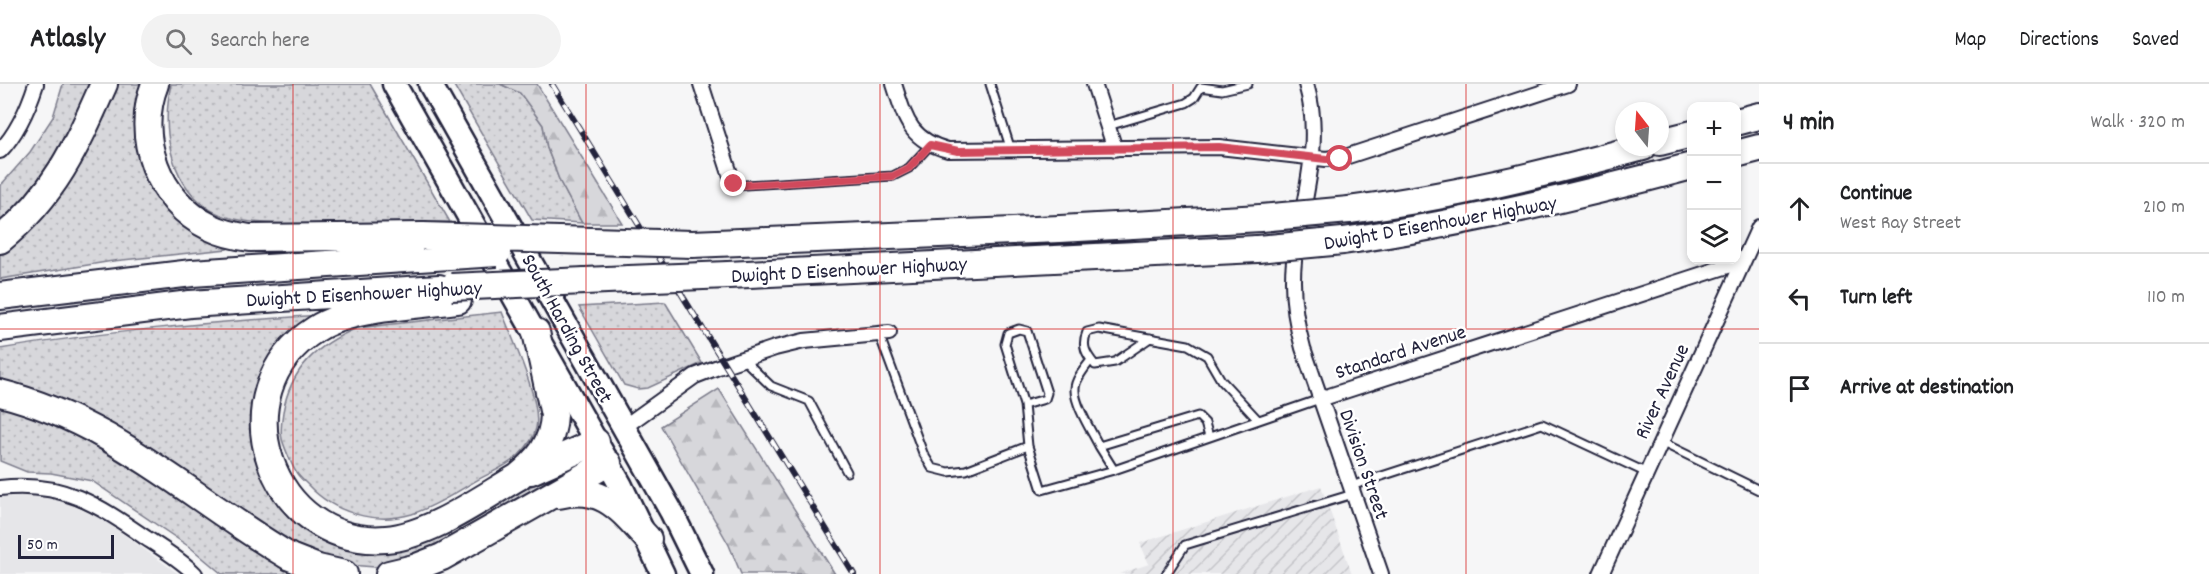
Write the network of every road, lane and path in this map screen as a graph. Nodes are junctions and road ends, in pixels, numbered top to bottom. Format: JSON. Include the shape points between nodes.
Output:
{"nodes":[{"id":1,"x":36,"y":84,"type":"edge"},
{"id":2,"x":104,"y":84,"type":"edge"},
{"id":3,"x":155,"y":84,"type":"edge"},
{"id":4,"x":394,"y":84,"type":"edge"},
{"id":5,"x":430,"y":84,"type":"edge"},
{"id":6,"x":701,"y":84,"type":"edge"},
{"id":7,"x":894,"y":84,"type":"edge"},
{"id":8,"x":990,"y":84,"type":"edge"},
{"id":9,"x":1094,"y":84,"type":"edge"},
{"id":10,"x":1248,"y":84,"type":"edge"},
{"id":11,"x":1306,"y":84,"type":"edge"},
{"id":12,"x":1568,"y":84,"type":"edge"},
{"id":13,"x":1201,"y":85,"type":"edge"},
{"id":14,"x":1526,"y":91,"type":"edge"},
{"id":15,"x":1759,"y":116,"type":"edge"},
{"id":16,"x":1741,"y":121,"type":"edge"},
{"id":17,"x":1108,"y":126,"type":"junction"},
{"id":18,"x":1687,"y":135,"type":"edge"},
{"id":19,"x":1669,"y":140,"type":"edge"},
{"id":20,"x":925,"y":141,"type":"junction"},
{"id":21,"x":1115,"y":149,"type":"junction"},
{"id":22,"x":1011,"y":150,"type":"junction"},
{"id":23,"x":0,"y":151,"type":"edge"},
{"id":24,"x":1615,"y":154,"type":"edge"},
{"id":25,"x":1313,"y":158,"type":"junction"},
{"id":26,"x":1687,"y":167,"type":"edge"},
{"id":27,"x":732,"y":180,"type":"joint"},
{"id":28,"x":1759,"y":226,"type":"edge"},
{"id":29,"x":0,"y":240,"type":"edge"},
{"id":30,"x":428,"y":247,"type":"junction"},
{"id":31,"x":1743,"y":261,"type":"junction"},
{"id":32,"x":455,"y":294,"type":"junction"},
{"id":33,"x":0,"y":296,"type":"edge"},
{"id":34,"x":0,"y":328,"type":"edge"},
{"id":35,"x":536,"y":332,"type":"junction"},
{"id":36,"x":884,"y":334,"type":"joint"},
{"id":37,"x":1150,"y":338,"type":"junction"},
{"id":38,"x":743,"y":359,"type":"junction"},
{"id":39,"x":1091,"y":360,"type":"junction"},
{"id":40,"x":0,"y":393,"type":"edge"},
{"id":41,"x":1320,"y":399,"type":"junction"},
{"id":42,"x":1024,"y":405,"type":"junction"},
{"id":43,"x":1258,"y":420,"type":"junction"},
{"id":44,"x":624,"y":427,"type":"junction"},
{"id":45,"x":1209,"y":437,"type":"junction"},
{"id":46,"x":1661,"y":442,"type":"junction"},
{"id":47,"x":1028,"y":446,"type":"junction"},
{"id":48,"x":1099,"y":446,"type":"junction"},
{"id":49,"x":602,"y":452,"type":"junction"},
{"id":50,"x":1114,"y":470,"type":"junction"},
{"id":51,"x":847,"y":472,"type":"dead end"},
{"id":52,"x":1647,"y":473,"type":"junction"},
{"id":53,"x":518,"y":477,"type":"junction"},
{"id":54,"x":0,"y":488,"type":"edge"},
{"id":55,"x":1352,"y":490,"type":"junction"},
{"id":56,"x":1759,"y":490,"type":"edge"},
{"id":57,"x":547,"y":499,"type":"junction"},
{"id":58,"x":648,"y":539,"type":"junction"},
{"id":59,"x":195,"y":574,"type":"edge"},
{"id":60,"x":344,"y":574,"type":"edge"},
{"id":61,"x":389,"y":574,"type":"edge"},
{"id":62,"x":663,"y":574,"type":"edge"},
{"id":63,"x":702,"y":574,"type":"edge"},
{"id":64,"x":1166,"y":574,"type":"edge"},
{"id":65,"x":1381,"y":574,"type":"edge"},
{"id":66,"x":1601,"y":574,"type":"edge"}],
"edges":[{"from":1,"to":23,"type":"street","via":[[25,114]]},
{"from":2,"to":29,"type":"highway","via":[[60,174],[33,209]]},
{"from":3,"to":30,"type":"highway","via":[[148,130],[152,157],[169,192],[203,223],[226,233],[257,238]]},
{"from":4,"to":35,"type":"main road","name":"South Harding Street"},
{"from":5,"to":44,"type":"main road","name":"South Harding Street"},
{"from":6,"to":27,"type":"street"},
{"from":7,"to":20,"type":"street","via":[[906,121]]},
{"from":8,"to":22,"type":"lane"},
{"from":9,"to":17,"type":"street"},
{"from":10,"to":13,"type":"lane","via":[[1222,90]]},
{"from":11,"to":25,"type":"street","name":"Division Street","via":[[1313,120]]},
{"from":12,"to":14,"type":"street"},
{"from":13,"to":17,"type":"lane","via":[[1186,103]]},
{"from":14,"to":25,"type":"street","via":[[1346,157]]},
{"from":15,"to":16,"type":"highway"},
{"from":17,"to":21,"type":"street"},
{"from":18,"to":19,"type":"highway"},
{"from":20,"to":22,"type":"street","via":[[958,151]]},
{"from":20,"to":27,"type":"lane","via":[[909,168],[893,176],[745,185]]},
{"from":21,"to":22,"type":"street"},
{"from":21,"to":25,"type":"street","via":[[1231,148]]},
{"from":24,"to":30,"type":"highway","name":"Dwight D Eisenhower Highway","bridge":true,"via":[[1492,186],[1399,204],[1261,218],[702,244]]},
{"from":25,"to":41,"type":"street","name":"Division Street","via":[[1294,261],[1293,290],[1301,339]]},
{"from":26,"to":32,"type":"highway","name":"Dwight D Eisenhower Highway","bridge":true,"via":[[1517,211],[1343,242],[585,281]]},
{"from":28,"to":31,"type":"street","name":"River Avenue"},
{"from":30,"to":33,"type":"highway","name":"Dwight D Eisenhower Highway"},
{"from":31,"to":41,"type":"street","name":"Standard Avenue"},
{"from":31,"to":46,"type":"street","name":"River Avenue"},
{"from":32,"to":34,"type":"highway","name":"Dwight D Eisenhower Highway","via":[[306,295],[190,304]]},
{"from":32,"to":53,"type":"highway","via":[[352,314],[310,333],[282,363],[268,393],[263,422],[269,460],[285,491],[307,513],[340,532],[370,539],[422,531]]},
{"from":35,"to":49,"type":"main road","name":"South Harding Street"},
{"from":35,"to":53,"type":"highway","via":[[553,403],[553,428],[545,450]]},
{"from":36,"to":38,"type":"street","via":[[804,341]]},
{"from":36,"to":47,"type":"lane","via":[[923,453],[932,468],[948,472],[966,470]]},
{"from":37,"to":39,"type":"lane","via":[[1115,362],[1095,365]]},
{"from":37,"to":39,"type":"lane","via":[[1099,329],[1087,332],[1083,340]]},
{"from":37,"to":43,"type":"lane","via":[[1188,345],[1208,356],[1221,380]]},
{"from":38,"to":44,"type":"street","via":[[695,376]]},
{"from":38,"to":51,"type":"lane","via":[[771,386],[809,400]]},
{"from":39,"to":48,"type":"lane","via":[[1075,389],[1083,417]]},
{"from":40,"to":60,"type":"highway","via":[[48,407],[91,427],[290,557]]},
{"from":41,"to":43,"type":"lane","name":"Standard Avenue"},
{"from":41,"to":55,"type":"street","name":"Division Street"},
{"from":42,"to":42,"type":"lane","via":[[1005,344],[1008,333],[1019,329],[1027,331],[1032,342],[1047,393],[1045,399]]},
{"from":42,"to":47,"type":"lane"},
{"from":43,"to":45,"type":"lane","name":"Standard Avenue"},
{"from":44,"to":49,"type":"main road"},
{"from":44,"to":63,"type":"main road","name":"South Harding Street"},
{"from":45,"to":48,"type":"lane","via":[[1198,416]]},
{"from":45,"to":50,"type":"lane","name":"Standard Avenue"},
{"from":46,"to":52,"type":"street","name":"River Avenue"},
{"from":46,"to":56,"type":"lane"},
{"from":47,"to":50,"type":"lane","name":"Standard Avenue","via":[[1042,490]]},
{"from":48,"to":50,"type":"lane"},
{"from":49,"to":53,"type":"highway"},
{"from":49,"to":57,"type":"highway"},
{"from":49,"to":58,"type":"main road","name":"South Harding Street"},
{"from":52,"to":55,"type":"lane","via":[[1542,424]]},
{"from":52,"to":66,"type":"street","name":"River Avenue"},
{"from":54,"to":59,"type":"street","via":[[46,489],[97,505]]},
{"from":55,"to":64,"type":"lane","via":[[1185,545]]},
{"from":55,"to":65,"type":"street","name":"Division Street"},
{"from":57,"to":58,"type":"highway","via":[[570,493],[598,495],[619,507]]},
{"from":57,"to":61,"type":"highway","via":[[442,557]]},
{"from":58,"to":62,"type":"main road","name":"South Harding Street"}]}
